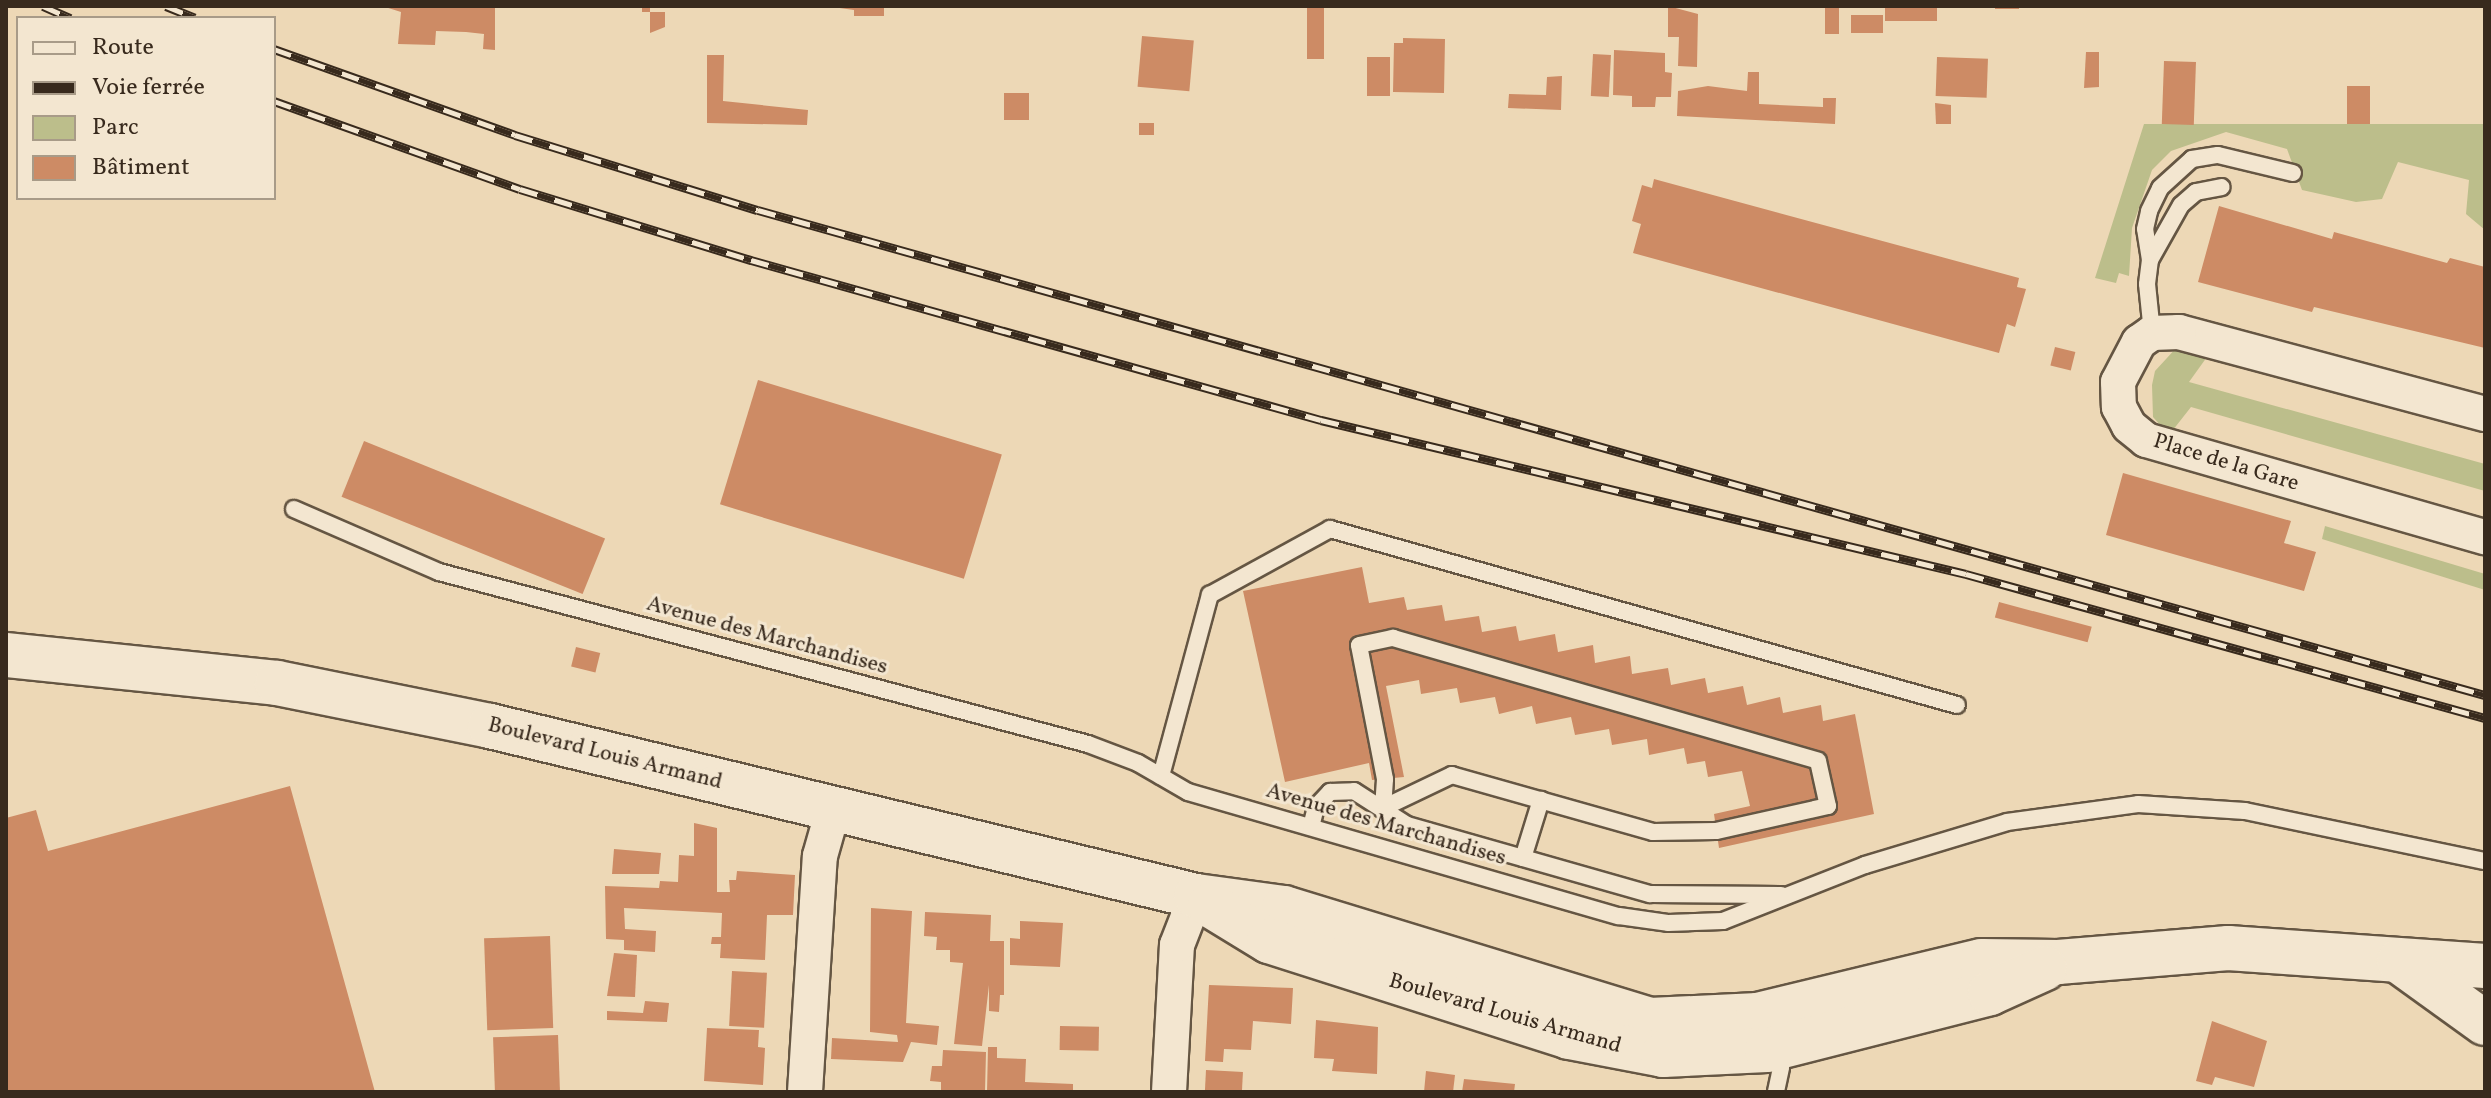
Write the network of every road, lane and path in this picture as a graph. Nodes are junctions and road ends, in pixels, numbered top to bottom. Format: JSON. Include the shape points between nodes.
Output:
{"nodes":[{"id":1,"x":2293,"y":173,"type":"dead end"},
{"id":2,"x":2222,"y":187,"type":"dead end"},
{"id":3,"x":2150,"y":260,"type":"junction"},
{"id":4,"x":2152,"y":333,"type":"junction"},
{"id":5,"x":2485,"y":414,"type":"edge"},
{"id":6,"x":294,"y":509,"type":"dead end"},
{"id":7,"x":2485,"y":537,"type":"edge"},
{"id":8,"x":6,"y":655,"type":"edge"},
{"id":9,"x":1957,"y":705,"type":"dead end"},
{"id":10,"x":1161,"y":776,"type":"junction"},
{"id":11,"x":1541,"y":800,"type":"junction"},
{"id":12,"x":1383,"y":808,"type":"junction"},
{"id":13,"x":833,"y":810,"type":"junction"},
{"id":14,"x":1311,"y":827,"type":"junction"},
{"id":15,"x":1523,"y":858,"type":"junction"},
{"id":16,"x":2485,"y":861,"type":"edge"},
{"id":17,"x":1790,"y":895,"type":"junction"},
{"id":18,"x":1196,"y":896,"type":"junction"},
{"id":19,"x":2399,"y":961,"type":"junction"},
{"id":20,"x":2058,"y":962,"type":"junction"},
{"id":21,"x":2485,"y":966,"type":"edge"},
{"id":22,"x":2485,"y":1023,"type":"edge"},
{"id":23,"x":1767,"y":1050,"type":"junction"},
{"id":24,"x":805,"y":1092,"type":"edge"},
{"id":25,"x":1169,"y":1092,"type":"edge"},
{"id":26,"x":1776,"y":1092,"type":"edge"}],
"edges":[{"from":1,"to":3,"type":"lane","via":[[2218,155],[2192,159],[2160,188],[2149,211],[2145,229]]},
{"from":2,"to":3,"type":"lane","via":[[2196,192],[2181,205]]},
{"from":3,"to":4,"type":"lane"},
{"from":4,"to":5,"type":"street","via":[[2197,334]]},
{"from":4,"to":7,"type":"street","name":"Place de la Gare","via":[[2126,358],[2118,382],[2119,407],[2129,426],[2146,440]]},
{"from":6,"to":10,"type":"lane","name":"Avenue des Marchandises","via":[[439,572],[1088,744]]},
{"from":8,"to":13,"type":"main road","name":"Boulevard Louis Armand","via":[[352,695]]},
{"from":9,"to":10,"type":"lane","via":[[1330,529],[1210,595]]},
{"from":10,"to":14,"type":"lane","name":"Avenue des Marchandises","via":[[1188,792]]},
{"from":11,"to":12,"type":"lane","via":[[1452,775]]},
{"from":11,"to":12,"type":"lane","via":[[1653,832],[1716,831],[1828,806],[1818,761],[1393,638],[1359,645],[1385,779]]},
{"from":11,"to":15,"type":"lane"},
{"from":12,"to":14,"type":"lane","via":[[1354,791],[1330,792],[1316,807]]},
{"from":12,"to":15,"type":"lane","via":[[1407,825]]},
{"from":13,"to":18,"type":"main road","name":"Boulevard Louis Armand"},
{"from":13,"to":24,"type":"street","via":[[820,856]]},
{"from":14,"to":17,"type":"lane","name":"Avenue des Marchandises","via":[[1619,916],[1668,923],[1723,921]]},
{"from":15,"to":17,"type":"lane","via":[[1650,894]]},
{"from":16,"to":17,"type":"lane","name":"Avenue des Marchandises","via":[[2245,811],[2138,804],[2007,822],[1865,865]]},
{"from":18,"to":20,"type":"main road","name":"Boulevard Louis Armand","via":[[1284,908],[1650,1020],[1758,1015],[1982,961]]},
{"from":18,"to":23,"type":"main road","name":"Boulevard Louis Armand","via":[[1269,941],[1569,1037],[1663,1055]]},
{"from":18,"to":25,"type":"street","via":[[1177,945]]},
{"from":19,"to":20,"type":"main road","name":"Boulevard Louis Armand","via":[[2228,948]]},
{"from":19,"to":21,"type":"main road","name":"Boulevard Louis Armand"},
{"from":19,"to":22,"type":"main road"},
{"from":20,"to":23,"type":"main road","name":"Boulevard Louis Armand","via":[[1990,993]]},
{"from":23,"to":26,"type":"lane","via":[[1781,1068]]}]}
